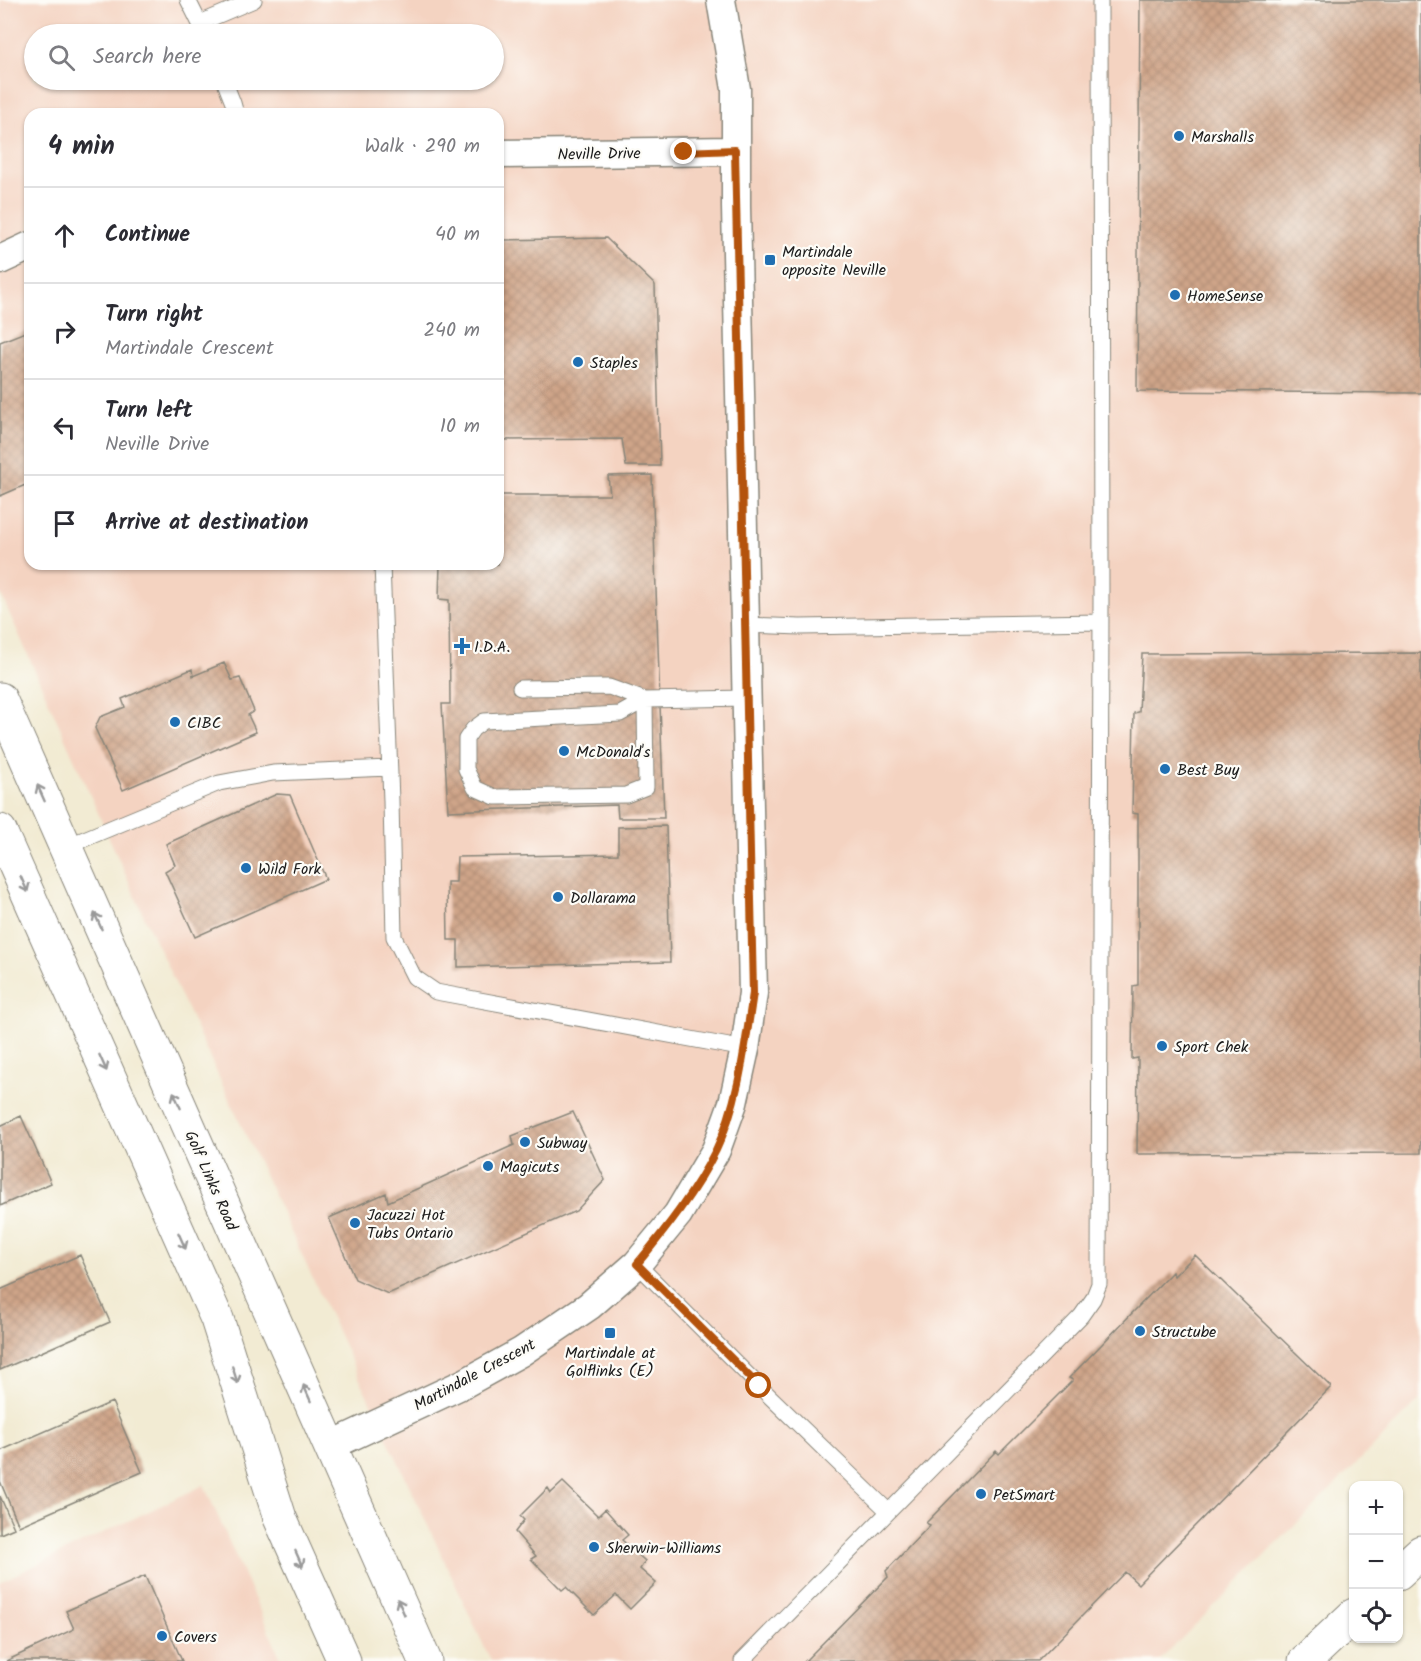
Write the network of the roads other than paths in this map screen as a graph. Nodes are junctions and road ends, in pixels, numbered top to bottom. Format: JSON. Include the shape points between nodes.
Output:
{"nodes":[{"id":1,"x":188,"y":0,"type":"edge"},
{"id":2,"x":254,"y":0,"type":"edge"},
{"id":3,"x":721,"y":0,"type":"edge"},
{"id":4,"x":1100,"y":0,"type":"edge"},
{"id":5,"x":200,"y":24,"type":"edge"},
{"id":6,"x":212,"y":24,"type":"edge"},
{"id":7,"x":228,"y":90,"type":"edge"},
{"id":8,"x":234,"y":108,"type":"edge"},
{"id":9,"x":735,"y":150,"type":"junction"},
{"id":10,"x":504,"y":154,"type":"edge"},
{"id":11,"x":24,"y":249,"type":"edge"},
{"id":12,"x":0,"y":260,"type":"edge"},
{"id":13,"x":382,"y":570,"type":"edge"},
{"id":14,"x":1101,"y":622,"type":"junction"},
{"id":15,"x":745,"y":625,"type":"junction"},
{"id":16,"x":520,"y":688,"type":"dead end"},
{"id":17,"x":746,"y":698,"type":"junction"},
{"id":18,"x":0,"y":699,"type":"edge"},
{"id":19,"x":645,"y":700,"type":"junction"},
{"id":20,"x":390,"y":768,"type":"junction"},
{"id":21,"x":0,"y":831,"type":"edge"},
{"id":22,"x":65,"y":847,"type":"junction"},
{"id":23,"x":745,"y":1048,"type":"junction"},
{"id":24,"x":637,"y":1264,"type":"junction"},
{"id":25,"x":330,"y":1446,"type":"junction"},
{"id":26,"x":888,"y":1511,"type":"junction"},
{"id":27,"x":1421,"y":1552,"type":"edge"},
{"id":28,"x":1403,"y":1568,"type":"edge"},
{"id":29,"x":1349,"y":1619,"type":"edge"},
{"id":30,"x":340,"y":1660,"type":"edge"},
{"id":31,"x":424,"y":1661,"type":"edge"},
{"id":32,"x":742,"y":1661,"type":"edge"},
{"id":33,"x":1305,"y":1661,"type":"edge"}],
"edges":[{"from":1,"to":5,"type":"lane"},
{"from":2,"to":6,"type":"lane"},
{"from":3,"to":9,"type":"street","name":"Martindale Crescent","via":[[736,89]]},
{"from":4,"to":14,"type":"lane"},
{"from":7,"to":8,"type":"lane"},
{"from":9,"to":10,"type":"street","name":"Neville Drive"},
{"from":9,"to":15,"type":"street","name":"Martindale Crescent"},
{"from":11,"to":12,"type":"street"},
{"from":13,"to":20,"type":"lane"},
{"from":14,"to":15,"type":"lane"},
{"from":14,"to":26,"type":"lane","via":[[1099,1284],[1081,1316]]},
{"from":15,"to":17,"type":"street","name":"Martindale Crescent"},
{"from":16,"to":19,"type":"lane","via":[[609,687]]},
{"from":17,"to":19,"type":"lane"},
{"from":17,"to":23,"type":"street","name":"Martindale Crescent","via":[[753,993]]},
{"from":22,"to":18,"type":"main road","name":"Golf Links Road","one_way":true},
{"from":19,"to":19,"type":"lane","via":[[620,714],[484,720],[466,739],[466,769],[475,788],[495,797],[626,795],[646,787]]},
{"from":20,"to":22,"type":"lane","via":[[273,773],[219,783]]},
{"from":20,"to":23,"type":"lane","via":[[394,937],[414,977],[436,992]]},
{"from":21,"to":30,"type":"main road","one_way":true,"via":[[217,1319],[280,1518]]},
{"from":25,"to":22,"type":"main road","name":"Golf Links Road","one_way":true},
{"from":23,"to":24,"type":"street","name":"Martindale Crescent","via":[[733,1103],[716,1150],[678,1214]]},
{"from":24,"to":25,"type":"street","name":"Martindale Crescent","via":[[589,1306],[521,1352],[465,1383]]},
{"from":24,"to":26,"type":"lane"},
{"from":31,"to":25,"type":"main road","name":"Golf Links Road","one_way":true},
{"from":26,"to":32,"type":"lane"},
{"from":27,"to":28,"type":"main road"},
{"from":29,"to":33,"type":"main road"}]}
